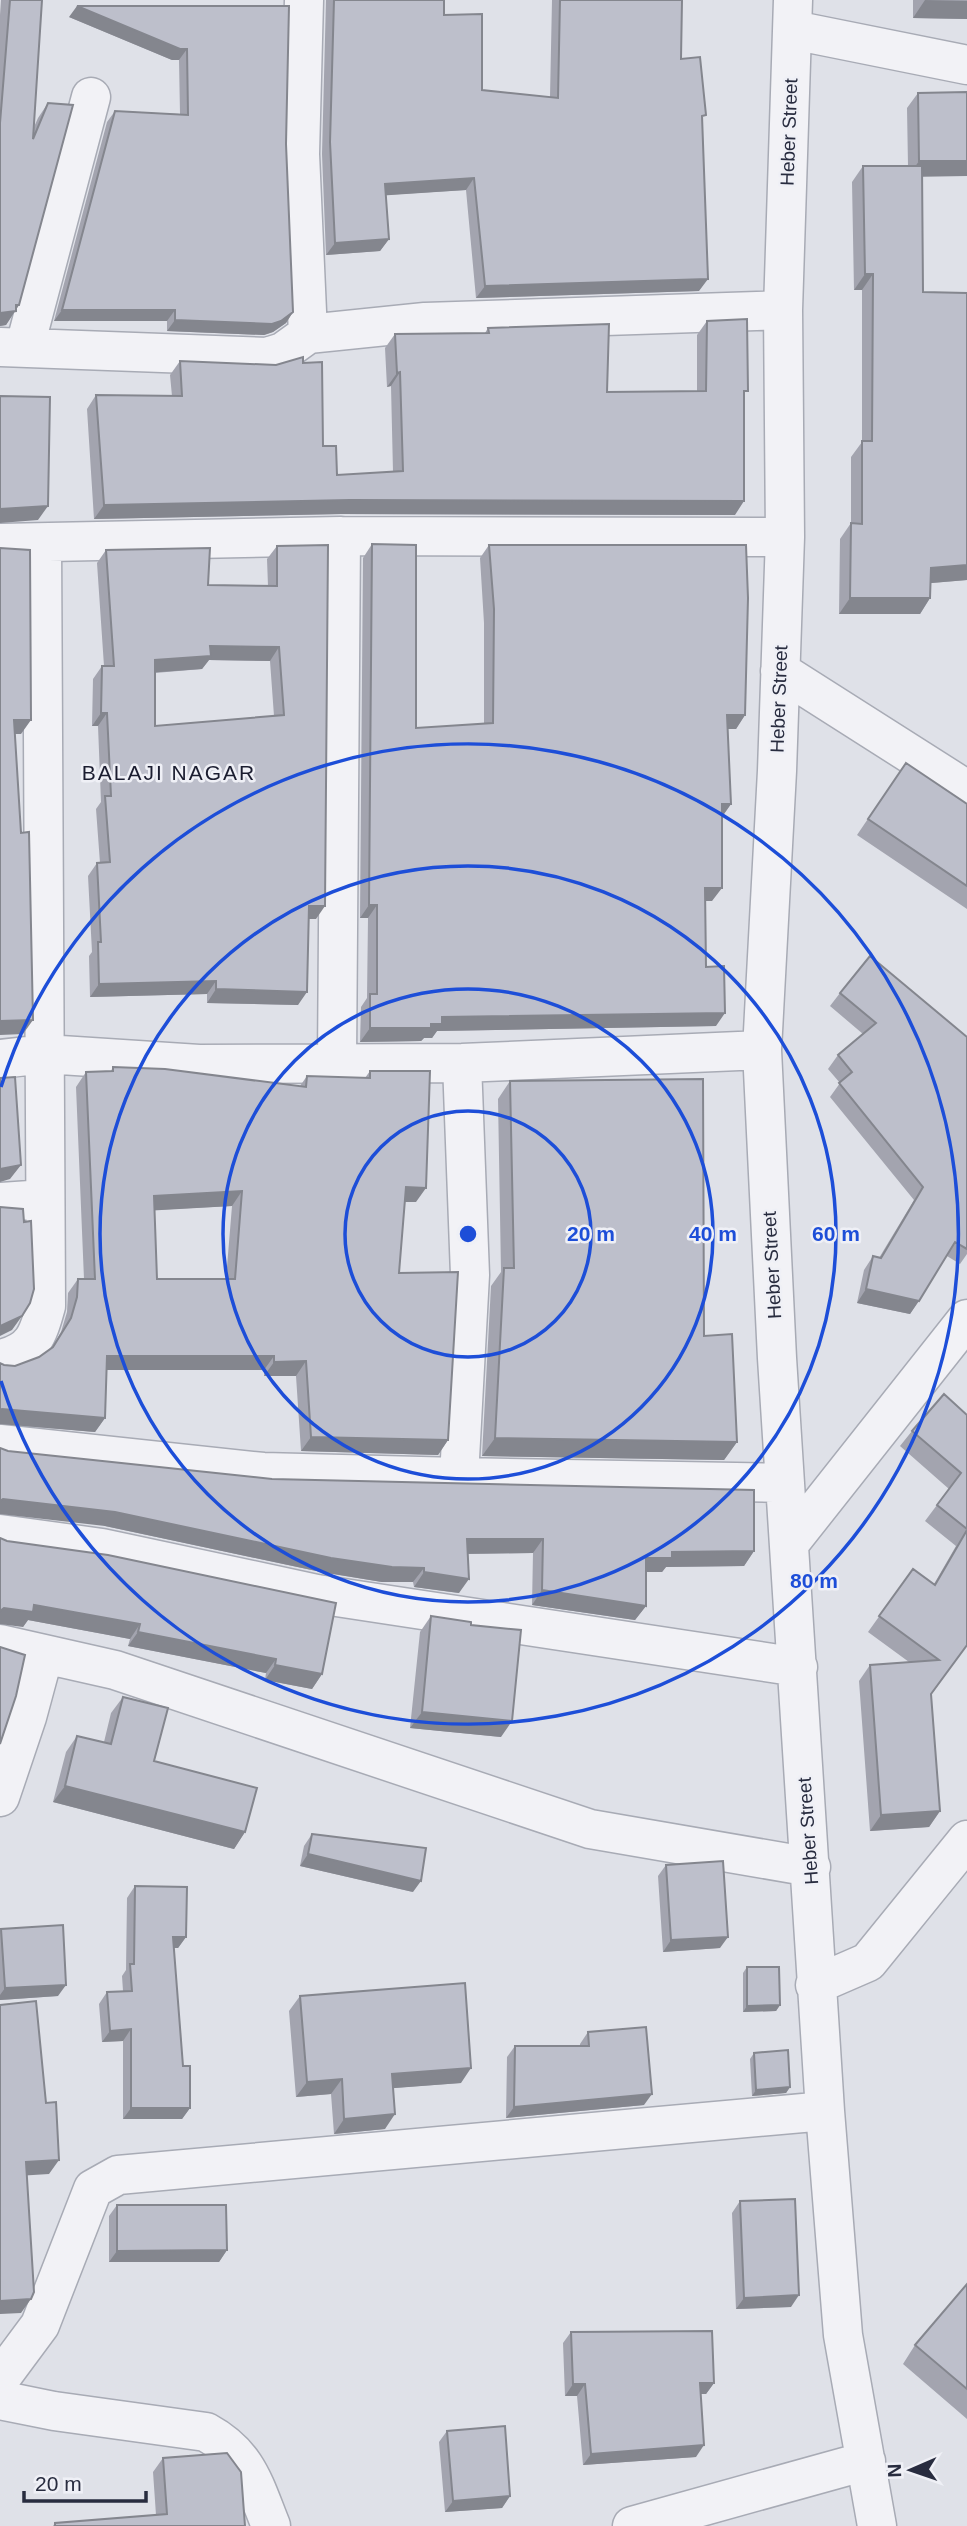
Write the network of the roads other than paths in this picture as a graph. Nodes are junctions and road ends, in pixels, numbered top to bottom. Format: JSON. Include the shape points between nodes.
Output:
{"nodes":[{"id":1,"x":304,"y":0,"type":"edge"},
{"id":2,"x":793,"y":15,"type":"edge"},
{"id":3,"x":967,"y":65,"type":"edge"},
{"id":4,"x":91,"y":96,"type":"dead end"},
{"id":5,"x":783,"y":310,"type":"junction"},
{"id":6,"x":308,"y":334,"type":"junction"},
{"id":7,"x":13,"y":346,"type":"edge"},
{"id":8,"x":341,"y":536,"type":"junction"},
{"id":9,"x":785,"y":537,"type":"junction"},
{"id":10,"x":0,"y":543,"type":"edge"},
{"id":11,"x":42,"y":543,"type":"junction"},
{"id":12,"x":780,"y":671,"type":"junction"},
{"id":13,"x":967,"y":790,"type":"edge"},
{"id":14,"x":762,"y":1049,"type":"junction"},
{"id":15,"x":45,"y":1054,"type":"junction"},
{"id":16,"x":0,"y":1059,"type":"edge"},
{"id":17,"x":337,"y":1062,"type":"junction"},
{"id":18,"x":462,"y":1063,"type":"junction"},
{"id":19,"x":45,"y":1199,"type":"junction"},
{"id":20,"x":0,"y":1202,"type":"edge"},
{"id":21,"x":967,"y":1319,"type":"edge"},
{"id":22,"x":0,"y":1359,"type":"edge"},
{"id":23,"x":0,"y":1444,"type":"edge"},
{"id":24,"x":459,"y":1476,"type":"junction"},
{"id":25,"x":785,"y":1483,"type":"junction"},
{"id":26,"x":0,"y":1534,"type":"edge"},
{"id":27,"x":789,"y":1544,"type":"junction"},
{"id":28,"x":0,"y":1644,"type":"edge"},
{"id":29,"x":44,"y":1654,"type":"junction"},
{"id":30,"x":798,"y":1667,"type":"junction"},
{"id":31,"x":0,"y":1797,"type":"edge"},
{"id":32,"x":967,"y":1840,"type":"edge"},
{"id":33,"x":811,"y":1867,"type":"junction"},
{"id":34,"x":816,"y":1984,"type":"junction"},
{"id":35,"x":825,"y":2111,"type":"junction"},
{"id":36,"x":0,"y":2379,"type":"edge"},
{"id":37,"x":0,"y":2400,"type":"edge"},
{"id":38,"x":866,"y":2461,"type":"junction"},
{"id":39,"x":271,"y":2526,"type":"edge"},
{"id":40,"x":632,"y":2526,"type":"edge"},
{"id":41,"x":877,"y":2526,"type":"edge"}],
"edges":[{"from":1,"to":6,"type":"street","via":[[300,154]]},
{"from":2,"to":3,"type":"street"},
{"from":2,"to":5,"type":"street","name":"Heber Street"},
{"from":4,"to":7,"type":"street"},
{"from":5,"to":6,"type":"street","via":[[425,322]]},
{"from":5,"to":9,"type":"street","name":"Heber Street"},
{"from":6,"to":7,"type":"street","via":[[267,357]]},
{"from":8,"to":9,"type":"street"},
{"from":8,"to":11,"type":"street"},
{"from":8,"to":17,"type":"street"},
{"from":9,"to":12,"type":"street","name":"Heber Street"},
{"from":10,"to":11,"type":"street"},
{"from":11,"to":15,"type":"street"},
{"from":12,"to":13,"type":"street"},
{"from":12,"to":14,"type":"street","name":"Heber Street"},
{"from":14,"to":18,"type":"street"},
{"from":14,"to":25,"type":"street","name":"Heber Street"},
{"from":15,"to":16,"type":"street"},
{"from":15,"to":17,"type":"street","via":[[199,1064]]},
{"from":15,"to":19,"type":"street"},
{"from":17,"to":18,"type":"street"},
{"from":18,"to":24,"type":"street","via":[[470,1275]]},
{"from":19,"to":20,"type":"street"},
{"from":19,"to":22,"type":"street","via":[[46,1306],[38,1337],[15,1356]]},
{"from":21,"to":27,"type":"street"},
{"from":23,"to":24,"type":"street","via":[[263,1472]]},
{"from":24,"to":25,"type":"street"},
{"from":25,"to":27,"type":"street","name":"Heber Street"},
{"from":26,"to":30,"type":"street","via":[[102,1548],[317,1594]]},
{"from":27,"to":30,"type":"street","name":"Heber Street"},
{"from":28,"to":29,"type":"street"},
{"from":29,"to":31,"type":"street"},
{"from":29,"to":33,"type":"street","via":[[115,1670],[590,1829]]},
{"from":30,"to":33,"type":"street","name":"Heber Street"},
{"from":32,"to":34,"type":"street","via":[[868,1962]]},
{"from":33,"to":34,"type":"street","name":"Heber Street"},
{"from":34,"to":35,"type":"street","name":"Heber Street"},
{"from":35,"to":36,"type":"street","via":[[118,2175],[93,2189],[40,2325]]},
{"from":35,"to":38,"type":"street","name":"Heber Street","via":[[843,2335]]},
{"from":37,"to":39,"type":"street","via":[[54,2412],[206,2432],[226,2443],[248,2466]]},
{"from":38,"to":40,"type":"street"},
{"from":38,"to":41,"type":"street","name":"Heber Street"}]}
